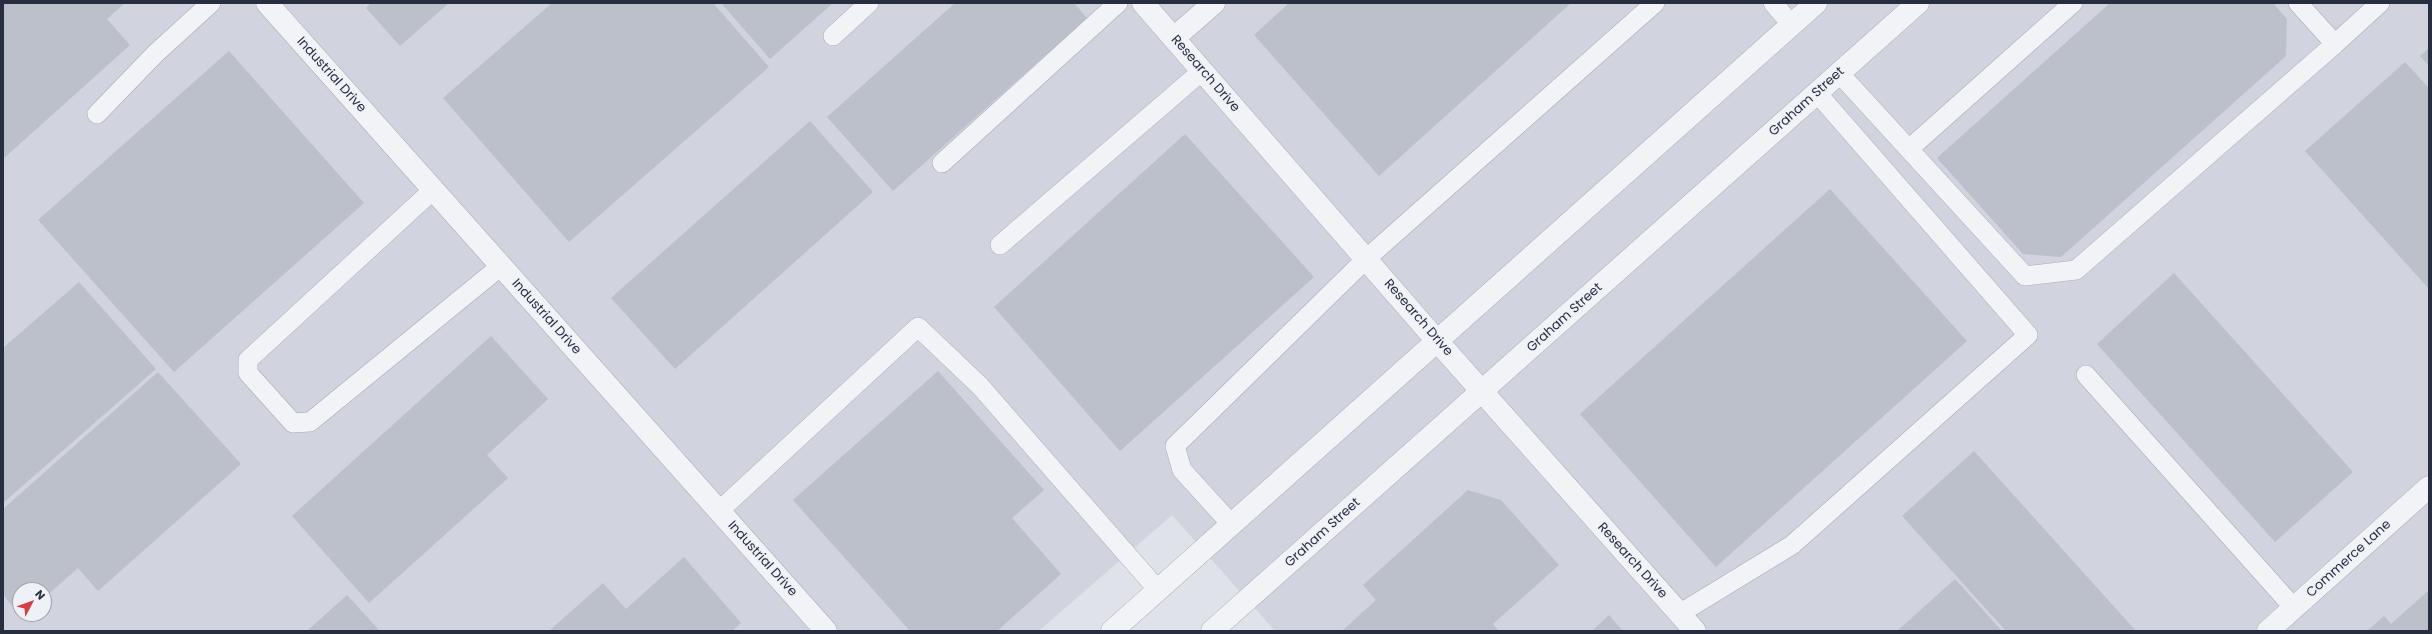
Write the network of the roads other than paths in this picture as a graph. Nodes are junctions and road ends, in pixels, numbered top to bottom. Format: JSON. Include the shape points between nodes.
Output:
{"nodes":[{"id":1,"x":211,"y":3,"type":"edge"},
{"id":2,"x":869,"y":3,"type":"edge"},
{"id":3,"x":1118,"y":3,"type":"edge"},
{"id":4,"x":1143,"y":3,"type":"edge"},
{"id":5,"x":1214,"y":3,"type":"edge"},
{"id":6,"x":1655,"y":3,"type":"edge"},
{"id":7,"x":1773,"y":3,"type":"edge"},
{"id":8,"x":1816,"y":3,"type":"edge"},
{"id":9,"x":1918,"y":3,"type":"edge"},
{"id":10,"x":2073,"y":3,"type":"edge"},
{"id":11,"x":2298,"y":3,"type":"edge"},
{"id":12,"x":2380,"y":3,"type":"edge"},
{"id":13,"x":275,"y":6,"type":"edge"},
{"id":14,"x":1792,"y":25,"type":"junction"},
{"id":15,"x":833,"y":36,"type":"dead end"},
{"id":16,"x":1174,"y":38,"type":"junction"},
{"id":17,"x":2335,"y":44,"type":"junction"},
{"id":18,"x":1202,"y":71,"type":"junction"},
{"id":19,"x":1839,"y":73,"type":"junction"},
{"id":20,"x":1817,"y":93,"type":"junction"},
{"id":21,"x":97,"y":114,"type":"dead end"},
{"id":22,"x":1909,"y":149,"type":"junction"},
{"id":23,"x":942,"y":163,"type":"dead end"},
{"id":24,"x":433,"y":190,"type":"junction"},
{"id":25,"x":1000,"y":245,"type":"dead end"},
{"id":26,"x":1366,"y":259,"type":"junction"},
{"id":27,"x":501,"y":266,"type":"junction"},
{"id":28,"x":1438,"y":342,"type":"junction"},
{"id":29,"x":2086,"y":375,"type":"dead end"},
{"id":30,"x":1482,"y":391,"type":"junction"},
{"id":31,"x":2429,"y":487,"type":"edge"},
{"id":32,"x":719,"y":511,"type":"junction"},
{"id":33,"x":1232,"y":525,"type":"junction"},
{"id":34,"x":1158,"y":590,"type":"junction"},
{"id":35,"x":2294,"y":608,"type":"junction"},
{"id":36,"x":1679,"y":614,"type":"junction"},
{"id":37,"x":826,"y":631,"type":"edge"},
{"id":38,"x":1112,"y":631,"type":"edge"},
{"id":39,"x":1212,"y":631,"type":"edge"},
{"id":40,"x":1695,"y":631,"type":"edge"},
{"id":41,"x":2268,"y":631,"type":"edge"}],
"edges":[{"from":1,"to":21,"type":"lane","via":[[156,52]]},
{"from":2,"to":15,"type":"lane"},
{"from":3,"to":23,"type":"lane"},
{"from":4,"to":16,"type":"street","name":"Research Drive"},
{"from":5,"to":16,"type":"street"},
{"from":6,"to":26,"type":"lane"},
{"from":7,"to":14,"type":"lane"},
{"from":8,"to":14,"type":"street"},
{"from":9,"to":19,"type":"street","name":"Graham Street"},
{"from":10,"to":22,"type":"lane"},
{"from":11,"to":17,"type":"lane"},
{"from":12,"to":17,"type":"lane"},
{"from":13,"to":24,"type":"street","name":"Industrial Drive"},
{"from":14,"to":28,"type":"street"},
{"from":16,"to":18,"type":"street","name":"Research Drive"},
{"from":17,"to":22,"type":"lane","via":[[2076,270],[2026,276]]},
{"from":18,"to":25,"type":"lane"},
{"from":18,"to":26,"type":"street","name":"Research Drive"},
{"from":19,"to":20,"type":"street","name":"Graham Street"},
{"from":19,"to":22,"type":"lane"},
{"from":20,"to":30,"type":"street","name":"Graham Street"},
{"from":20,"to":36,"type":"lane","via":[[2028,336],[1792,545]]},
{"from":24,"to":27,"type":"street","name":"Industrial Drive"},
{"from":24,"to":27,"type":"lane","via":[[248,360],[248,373],[293,423],[310,422]]},
{"from":26,"to":28,"type":"street","name":"Research Drive"},
{"from":26,"to":33,"type":"lane","via":[[1175,446],[1182,470]]},
{"from":27,"to":32,"type":"street","name":"Industrial Drive"},
{"from":28,"to":30,"type":"street","name":"Research Drive"},
{"from":28,"to":33,"type":"street"},
{"from":29,"to":35,"type":"lane"},
{"from":30,"to":36,"type":"street","name":"Research Drive"},
{"from":30,"to":39,"type":"street","name":"Graham Street"},
{"from":31,"to":35,"type":"street","name":"Commerce Lane"},
{"from":32,"to":34,"type":"lane","via":[[918,327],[980,386]]},
{"from":32,"to":37,"type":"street","name":"Industrial Drive"},
{"from":33,"to":34,"type":"street"},
{"from":34,"to":38,"type":"street"},
{"from":35,"to":41,"type":"street","name":"Commerce Lane"},
{"from":36,"to":40,"type":"street","name":"Research Drive"}]}
